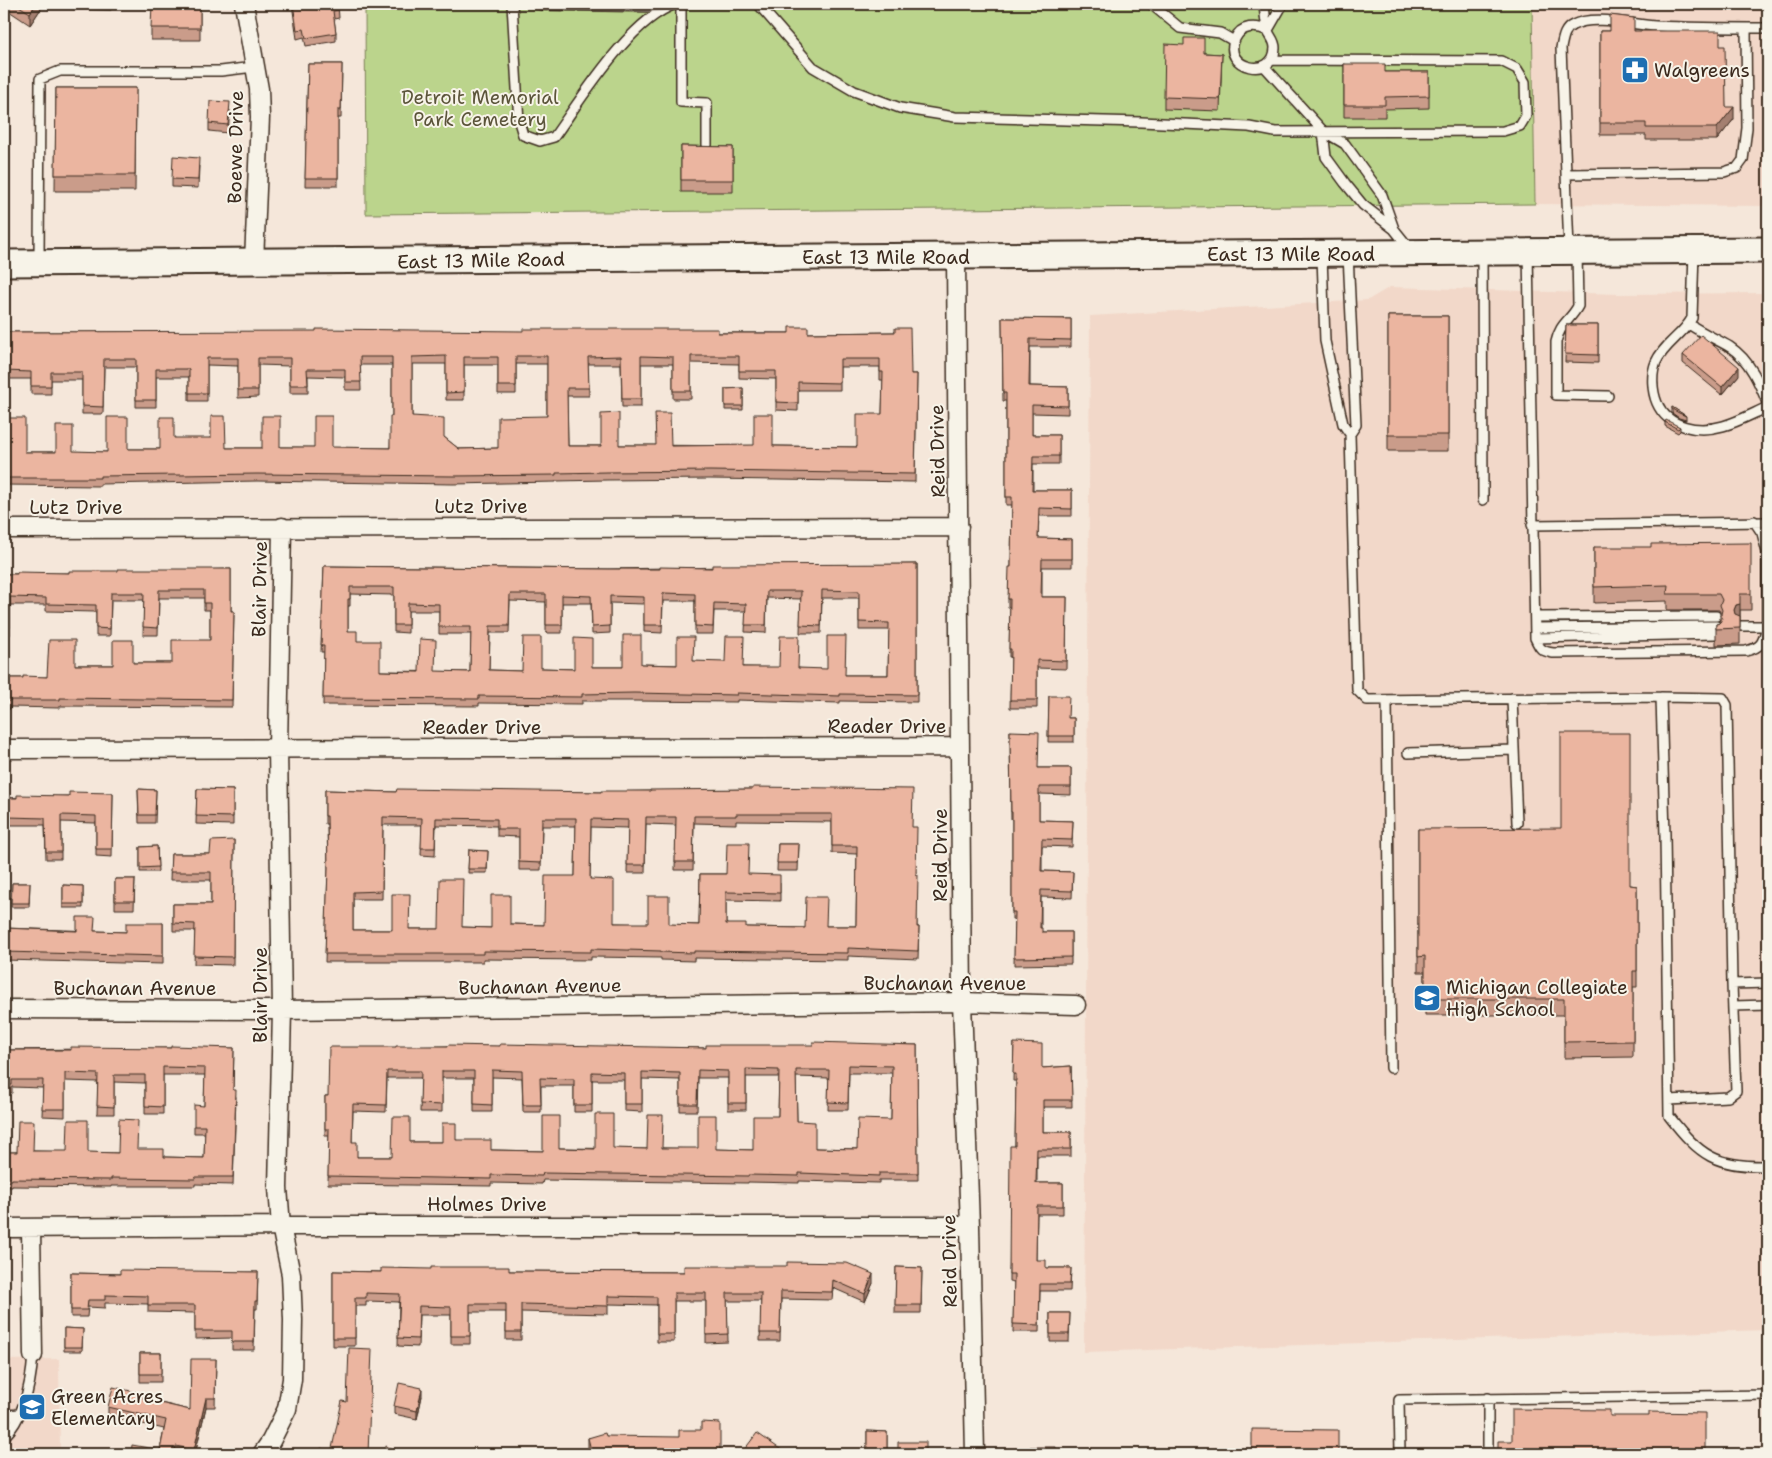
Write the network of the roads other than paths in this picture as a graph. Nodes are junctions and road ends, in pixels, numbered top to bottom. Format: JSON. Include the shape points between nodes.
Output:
{"nodes":[{"id":1,"x":244,"y":4,"type":"edge"},
{"id":2,"x":512,"y":4,"type":"edge"},
{"id":3,"x":538,"y":4,"type":"edge"},
{"id":4,"x":676,"y":4,"type":"edge"},
{"id":5,"x":681,"y":4,"type":"edge"},
{"id":6,"x":758,"y":4,"type":"edge"},
{"id":7,"x":1151,"y":4,"type":"edge"},
{"id":8,"x":1264,"y":4,"type":"edge"},
{"id":9,"x":1283,"y":4,"type":"edge"},
{"id":10,"x":667,"y":7,"type":"junction"},
{"id":11,"x":1746,"y":28,"type":"junction"},
{"id":12,"x":1768,"y":28,"type":"edge"},
{"id":13,"x":1268,"y":30,"type":"junction"},
{"id":14,"x":1234,"y":42,"type":"junction"},
{"id":15,"x":1267,"y":63,"type":"junction"},
{"id":16,"x":254,"y":67,"type":"junction"},
{"id":17,"x":1323,"y":131,"type":"junction"},
{"id":18,"x":707,"y":146,"type":"edge"},
{"id":19,"x":1566,"y":174,"type":"junction"},
{"id":20,"x":1394,"y":229,"type":"junction"},
{"id":21,"x":1768,"y":250,"type":"edge"},
{"id":22,"x":1694,"y":251,"type":"junction"},
{"id":23,"x":1482,"y":252,"type":"junction"},
{"id":24,"x":1528,"y":252,"type":"junction"},
{"id":25,"x":1573,"y":252,"type":"junction"},
{"id":26,"x":1348,"y":253,"type":"junction"},
{"id":27,"x":1413,"y":253,"type":"junction"},
{"id":28,"x":1322,"y":254,"type":"junction"},
{"id":29,"x":956,"y":256,"type":"junction"},
{"id":30,"x":254,"y":262,"type":"junction"},
{"id":31,"x":4,"y":263,"type":"edge"},
{"id":32,"x":39,"y":263,"type":"junction"},
{"id":33,"x":1689,"y":324,"type":"junction"},
{"id":34,"x":1608,"y":396,"type":"dead end"},
{"id":35,"x":1768,"y":406,"type":"edge"},
{"id":36,"x":1350,"y":434,"type":"junction"},
{"id":37,"x":1483,"y":500,"type":"dead end"},
{"id":38,"x":1754,"y":521,"type":"junction"},
{"id":39,"x":1768,"y":522,"type":"edge"},
{"id":40,"x":1532,"y":525,"type":"junction"},
{"id":41,"x":282,"y":527,"type":"junction"},
{"id":42,"x":959,"y":527,"type":"junction"},
{"id":43,"x":4,"y":529,"type":"edge"},
{"id":44,"x":1535,"y":617,"type":"junction"},
{"id":45,"x":1716,"y":625,"type":"junction"},
{"id":46,"x":1740,"y":626,"type":"edge"},
{"id":47,"x":1767,"y":626,"type":"edge"},
{"id":48,"x":1535,"y":628,"type":"junction"},
{"id":49,"x":1535,"y":638,"type":"junction"},
{"id":50,"x":1660,"y":697,"type":"junction"},
{"id":51,"x":1512,"y":698,"type":"junction"},
{"id":52,"x":1387,"y":700,"type":"junction"},
{"id":53,"x":960,"y":747,"type":"junction"},
{"id":54,"x":278,"y":748,"type":"junction"},
{"id":55,"x":4,"y":749,"type":"edge"},
{"id":56,"x":1514,"y":750,"type":"junction"},
{"id":57,"x":1408,"y":753,"type":"dead end"},
{"id":58,"x":1517,"y":823,"type":"dead end"},
{"id":59,"x":1768,"y":983,"type":"edge"},
{"id":60,"x":1732,"y":984,"type":"junction"},
{"id":61,"x":962,"y":1002,"type":"junction"},
{"id":62,"x":1076,"y":1005,"type":"dead end"},
{"id":63,"x":1768,"y":1005,"type":"edge"},
{"id":64,"x":1733,"y":1006,"type":"junction"},
{"id":65,"x":4,"y":1009,"type":"edge"},
{"id":66,"x":282,"y":1010,"type":"junction"},
{"id":67,"x":1391,"y":1068,"type":"dead end"},
{"id":68,"x":1668,"y":1100,"type":"junction"},
{"id":69,"x":1768,"y":1166,"type":"edge"},
{"id":70,"x":281,"y":1226,"type":"junction"},
{"id":71,"x":970,"y":1226,"type":"junction"},
{"id":72,"x":4,"y":1228,"type":"edge"},
{"id":73,"x":31,"y":1228,"type":"junction"},
{"id":74,"x":33,"y":1355,"type":"joint"},
{"id":75,"x":1768,"y":1395,"type":"edge"},
{"id":76,"x":1488,"y":1398,"type":"junction"},
{"id":77,"x":4,"y":1414,"type":"edge"},
{"id":78,"x":20,"y":1414,"type":"junction"},
{"id":79,"x":4,"y":1437,"type":"edge"},
{"id":80,"x":262,"y":1454,"type":"edge"},
{"id":81,"x":975,"y":1454,"type":"edge"},
{"id":82,"x":1400,"y":1454,"type":"edge"},
{"id":83,"x":1488,"y":1454,"type":"edge"}],
"edges":[{"from":1,"to":16,"type":"street","name":"Boewe Drive"},
{"from":2,"to":10,"type":"lane","via":[[519,122],[523,135],[540,141],[554,137],[637,29]]},
{"from":3,"to":10,"type":"lane"},
{"from":4,"to":10,"type":"lane"},
{"from":5,"to":18,"type":"lane","via":[[681,102],[707,103]]},
{"from":6,"to":17,"type":"lane","via":[[813,66],[854,91],[900,108],[955,117],[1249,127],[1275,132]]},
{"from":7,"to":14,"type":"lane","via":[[1180,28],[1220,33]]},
{"from":8,"to":13,"type":"lane"},
{"from":9,"to":13,"type":"lane"},
{"from":11,"to":12,"type":"lane"},
{"from":11,"to":19,"type":"lane","via":[[1747,128],[1744,160],[1737,168],[1724,172]]},
{"from":11,"to":19,"type":"lane","via":[[1656,26],[1617,20],[1585,21],[1572,25],[1564,34],[1561,48]]},
{"from":13,"to":14,"type":"lane","via":[[1252,26],[1238,34]]},
{"from":13,"to":15,"type":"lane","via":[[1275,45]]},
{"from":14,"to":15,"type":"lane","via":[[1233,50],[1241,64],[1256,68]]},
{"from":15,"to":17,"type":"lane"},
{"from":15,"to":17,"type":"lane","via":[[1501,61],[1517,68],[1526,82],[1526,116],[1520,126],[1503,131]]},
{"from":16,"to":30,"type":"street","name":"Boewe Drive","via":[[260,117]]},
{"from":16,"to":32,"type":"lane","via":[[221,71],[60,70],[40,79]]},
{"from":17,"to":20,"type":"lane","via":[[1345,144],[1382,195]]},
{"from":17,"to":20,"type":"lane","via":[[1326,157],[1363,205]]},
{"from":19,"to":25,"type":"lane"},
{"from":20,"to":27,"type":"lane"},
{"from":21,"to":22,"type":"main road","name":"East 13 Mile Road"},
{"from":22,"to":25,"type":"main road","name":"East 13 Mile Road"},
{"from":22,"to":33,"type":"lane","via":[[1693,308]]},
{"from":23,"to":24,"type":"main road","name":"East 13 Mile Road"},
{"from":23,"to":27,"type":"main road","name":"East 13 Mile Road"},
{"from":23,"to":37,"type":"lane"},
{"from":24,"to":25,"type":"main road","name":"East 13 Mile Road"},
{"from":24,"to":40,"type":"lane"},
{"from":25,"to":34,"type":"lane","via":[[1578,306],[1558,333],[1556,395]]},
{"from":26,"to":27,"type":"main road","name":"East 13 Mile Road"},
{"from":26,"to":28,"type":"main road","name":"East 13 Mile Road"},
{"from":26,"to":36,"type":"lane","via":[[1356,425]]},
{"from":28,"to":29,"type":"main road","name":"East 13 Mile Road"},
{"from":28,"to":36,"type":"lane","via":[[1325,340],[1343,424]]},
{"from":29,"to":30,"type":"main road","name":"East 13 Mile Road"},
{"from":29,"to":42,"type":"street","name":"Reid Drive"},
{"from":30,"to":32,"type":"main road","name":"East 13 Mile Road"},
{"from":31,"to":32,"type":"main road","name":"East 13 Mile Road"},
{"from":33,"to":35,"type":"lane","via":[[1732,348],[1760,382]]},
{"from":33,"to":35,"type":"lane","via":[[1664,348],[1656,363],[1654,396],[1661,411],[1682,426],[1707,429],[1723,426]]},
{"from":36,"to":52,"type":"lane","via":[[1357,690],[1367,700]]},
{"from":38,"to":39,"type":"lane"},
{"from":38,"to":40,"type":"lane"},
{"from":38,"to":47,"type":"lane","via":[[1762,533],[1767,552]]},
{"from":40,"to":44,"type":"lane"},
{"from":41,"to":42,"type":"street","name":"Lutz Drive"},
{"from":41,"to":43,"type":"street","name":"Lutz Drive"},
{"from":41,"to":54,"type":"street","name":"Blair Drive"},
{"from":42,"to":53,"type":"street","name":"Reid Drive"},
{"from":44,"to":45,"type":"lane"},
{"from":44,"to":48,"type":"lane"},
{"from":45,"to":48,"type":"lane"},
{"from":45,"to":49,"type":"lane"},
{"from":46,"to":47,"type":"lane"},
{"from":47,"to":49,"type":"lane","via":[[1762,643],[1746,651],[1553,653],[1539,648]]},
{"from":48,"to":49,"type":"lane"},
{"from":50,"to":51,"type":"lane"},
{"from":50,"to":60,"type":"lane","via":[[1724,698],[1727,705]]},
{"from":50,"to":68,"type":"lane"},
{"from":51,"to":52,"type":"lane"},
{"from":51,"to":56,"type":"lane"},
{"from":52,"to":67,"type":"lane"},
{"from":53,"to":54,"type":"street","name":"Reader Drive"},
{"from":53,"to":61,"type":"street","name":"Reid Drive"},
{"from":54,"to":55,"type":"street","name":"Reader Drive"},
{"from":54,"to":66,"type":"street","name":"Blair Drive"},
{"from":56,"to":57,"type":"lane"},
{"from":56,"to":58,"type":"lane"},
{"from":59,"to":60,"type":"lane"},
{"from":60,"to":64,"type":"lane"},
{"from":61,"to":62,"type":"street","name":"Buchanan Avenue"},
{"from":61,"to":66,"type":"street","name":"Buchanan Avenue"},
{"from":61,"to":71,"type":"street","name":"Reid Drive"},
{"from":63,"to":64,"type":"lane"},
{"from":64,"to":68,"type":"lane","via":[[1736,1091],[1728,1097]]},
{"from":65,"to":66,"type":"street","name":"Buchanan Avenue"},
{"from":66,"to":70,"type":"street","name":"Blair Drive","via":[[278,1188]]},
{"from":68,"to":69,"type":"lane","via":[[1669,1116],[1693,1145],[1708,1156],[1726,1163]]},
{"from":70,"to":71,"type":"street","name":"Holmes Drive"},
{"from":70,"to":73,"type":"street","name":"Holmes Drive"},
{"from":70,"to":80,"type":"street","name":"Blair Drive","via":[[291,1275],[292,1379],[287,1409]]},
{"from":71,"to":81,"type":"street","name":"Reid Drive"},
{"from":72,"to":73,"type":"street","name":"Holmes Drive"},
{"from":73,"to":74,"type":"street"},
{"from":74,"to":78,"type":"lane","via":[[32,1372]]},
{"from":75,"to":76,"type":"lane"},
{"from":76,"to":82,"type":"lane","via":[[1399,1400]]},
{"from":76,"to":83,"type":"lane"},
{"from":77,"to":78,"type":"lane"},
{"from":78,"to":79,"type":"lane","via":[[12,1430]]}]}
